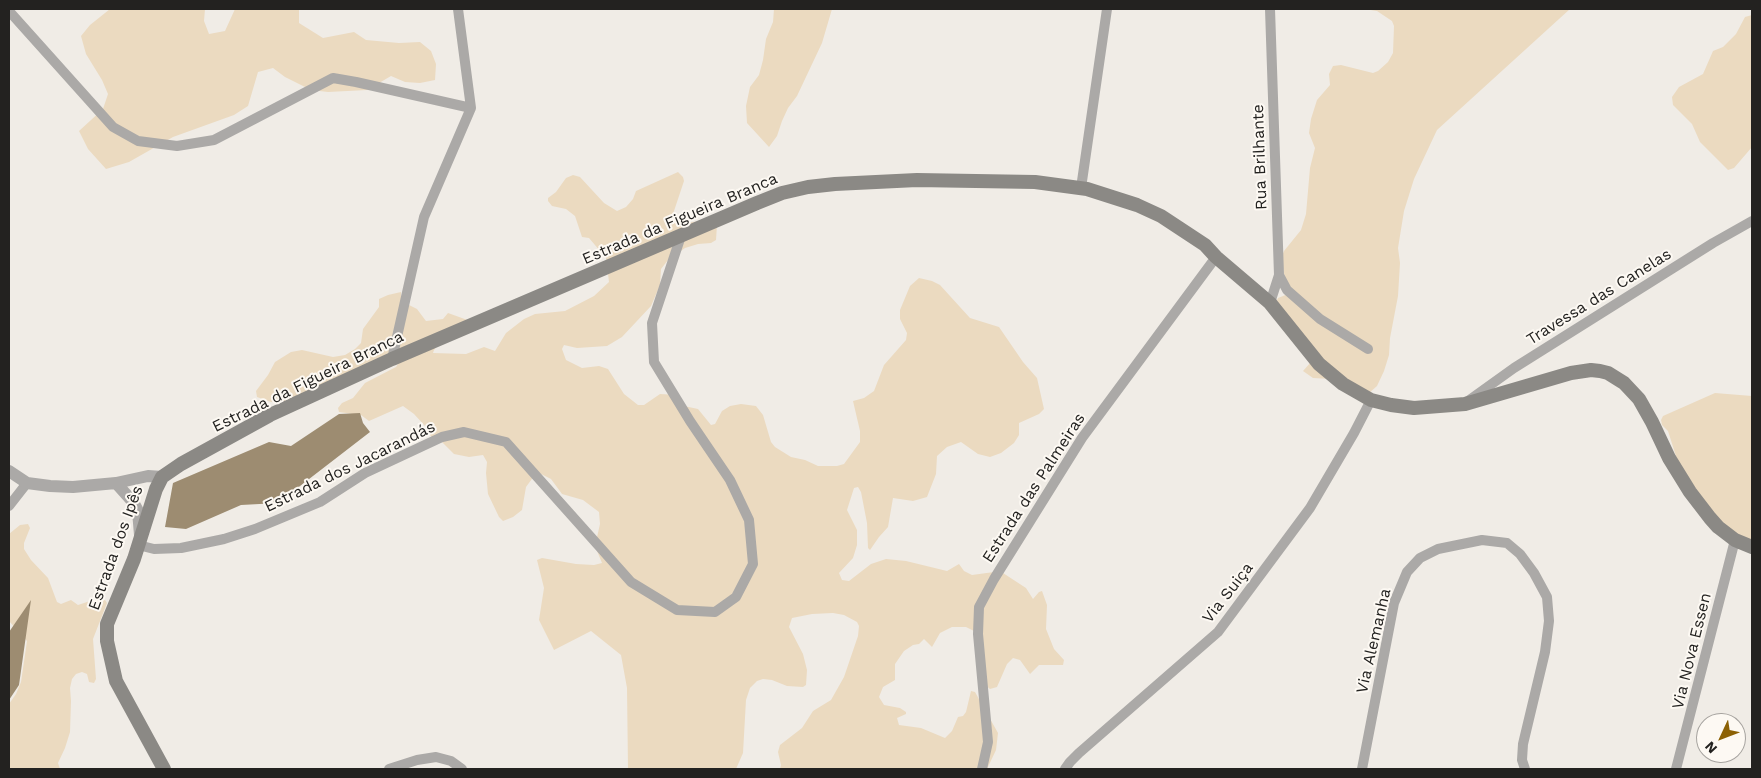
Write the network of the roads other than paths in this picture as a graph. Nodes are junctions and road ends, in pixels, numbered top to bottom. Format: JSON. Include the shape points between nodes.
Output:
{"nodes":[{"id":1,"x":458,"y":9,"type":"edge"},
{"id":2,"x":1108,"y":9,"type":"edge"},
{"id":3,"x":1270,"y":9,"type":"edge"},
{"id":4,"x":9,"y":11,"type":"edge"},
{"id":5,"x":471,"y":108,"type":"junction"},
{"id":6,"x":1081,"y":188,"type":"junction"},
{"id":7,"x":1752,"y":221,"type":"edge"},
{"id":8,"x":681,"y":236,"type":"junction"},
{"id":9,"x":1216,"y":258,"type":"junction"},
{"id":10,"x":1279,"y":275,"type":"junction"},
{"id":11,"x":1270,"y":303,"type":"junction"},
{"id":12,"x":1368,"y":349,"type":"dead end"},
{"id":13,"x":392,"y":360,"type":"junction"},
{"id":14,"x":1371,"y":400,"type":"junction"},
{"id":15,"x":1465,"y":404,"type":"junction"},
{"id":16,"x":9,"y":471,"type":"edge"},
{"id":17,"x":162,"y":477,"type":"junction"},
{"id":18,"x":27,"y":483,"type":"junction"},
{"id":19,"x":116,"y":483,"type":"junction"},
{"id":20,"x":9,"y":506,"type":"edge"},
{"id":21,"x":1735,"y":540,"type":"junction"},
{"id":22,"x":139,"y":542,"type":"junction"},
{"id":23,"x":1752,"y":547,"type":"edge"},
{"id":24,"x":164,"y":769,"type":"edge"},
{"id":25,"x":389,"y":769,"type":"edge"},
{"id":26,"x":462,"y":769,"type":"edge"},
{"id":27,"x":982,"y":769,"type":"edge"},
{"id":28,"x":1065,"y":769,"type":"edge"},
{"id":29,"x":1362,"y":769,"type":"edge"},
{"id":30,"x":1524,"y":769,"type":"edge"},
{"id":31,"x":1676,"y":769,"type":"edge"}],
"edges":[{"from":1,"to":5,"type":"street"},
{"from":2,"to":6,"type":"street"},
{"from":3,"to":10,"type":"street","name":"Rua Brilhante"},
{"from":4,"to":5,"type":"street","via":[[112,128],[138,141],[177,146],[214,140],[333,78]]},
{"from":5,"to":13,"type":"street","via":[[424,217]]},
{"from":6,"to":8,"type":"main road","name":"Estrada da Figueira Branca","via":[[1035,182],[918,180],[808,187],[782,193]]},
{"from":6,"to":9,"type":"main road","name":"Estrada da Figueira Branca","via":[[1112,196],[1161,216],[1204,245]]},
{"from":7,"to":15,"type":"street","name":"Travessa das Canelas","via":[[1514,368]]},
{"from":8,"to":13,"type":"main road","name":"Estrada da Figueira Branca"},
{"from":8,"to":22,"type":"street","name":"Estrada dos Jacarandás","via":[[652,323],[654,362],[730,480],[748,520],[754,564],[736,597],[715,612],[677,610],[631,582],[506,442],[464,432],[442,437],[365,473],[320,502],[224,540],[154,549]]},
{"from":9,"to":11,"type":"main road","name":"Estrada da Figueira Branca"},
{"from":9,"to":27,"type":"street","name":"Estrada das Palmeiras","via":[[1082,438],[979,607],[978,634],[988,742]]},
{"from":10,"to":11,"type":"street","name":"Rua Brilhante"},
{"from":10,"to":12,"type":"street","via":[[1287,290],[1320,319]]},
{"from":11,"to":14,"type":"main road","name":"Estrada da Figueira Branca","via":[[1320,364],[1343,384]]},
{"from":13,"to":17,"type":"main road","name":"Estrada da Figueira Branca","via":[[270,416]]},
{"from":14,"to":15,"type":"main road","name":"Estrada da Figueira Branca","via":[[1414,408]]},
{"from":14,"to":28,"type":"street","name":"Via Suiça","via":[[1310,508],[1238,608],[1218,632],[1079,753]]},
{"from":15,"to":21,"type":"main road","name":"Estrada da Figueira Branca","via":[[1571,373],[1591,370],[1608,373],[1624,383],[1639,399],[1690,492],[1718,527]]},
{"from":16,"to":18,"type":"street"},
{"from":17,"to":19,"type":"street","via":[[148,476]]},
{"from":17,"to":22,"type":"main road","name":"Estrada dos Ipês"},
{"from":18,"to":19,"type":"street","via":[[73,488]]},
{"from":18,"to":20,"type":"street"},
{"from":19,"to":22,"type":"street","via":[[133,502],[140,516]]},
{"from":21,"to":23,"type":"main road","name":"Estrada da Figueira Branca"},
{"from":21,"to":31,"type":"street","name":"Via Nova Essen"},
{"from":22,"to":24,"type":"main road","name":"Estrada dos Ipês","via":[[107,624],[107,641],[116,681]]},
{"from":25,"to":26,"type":"street","via":[[436,757],[451,761]]},
{"from":29,"to":30,"type":"street","name":"Via Alemanha","via":[[1394,603],[1407,572],[1420,558],[1438,550],[1482,540],[1507,543],[1520,554],[1547,597],[1549,621],[1545,652],[1523,744]]}]}
